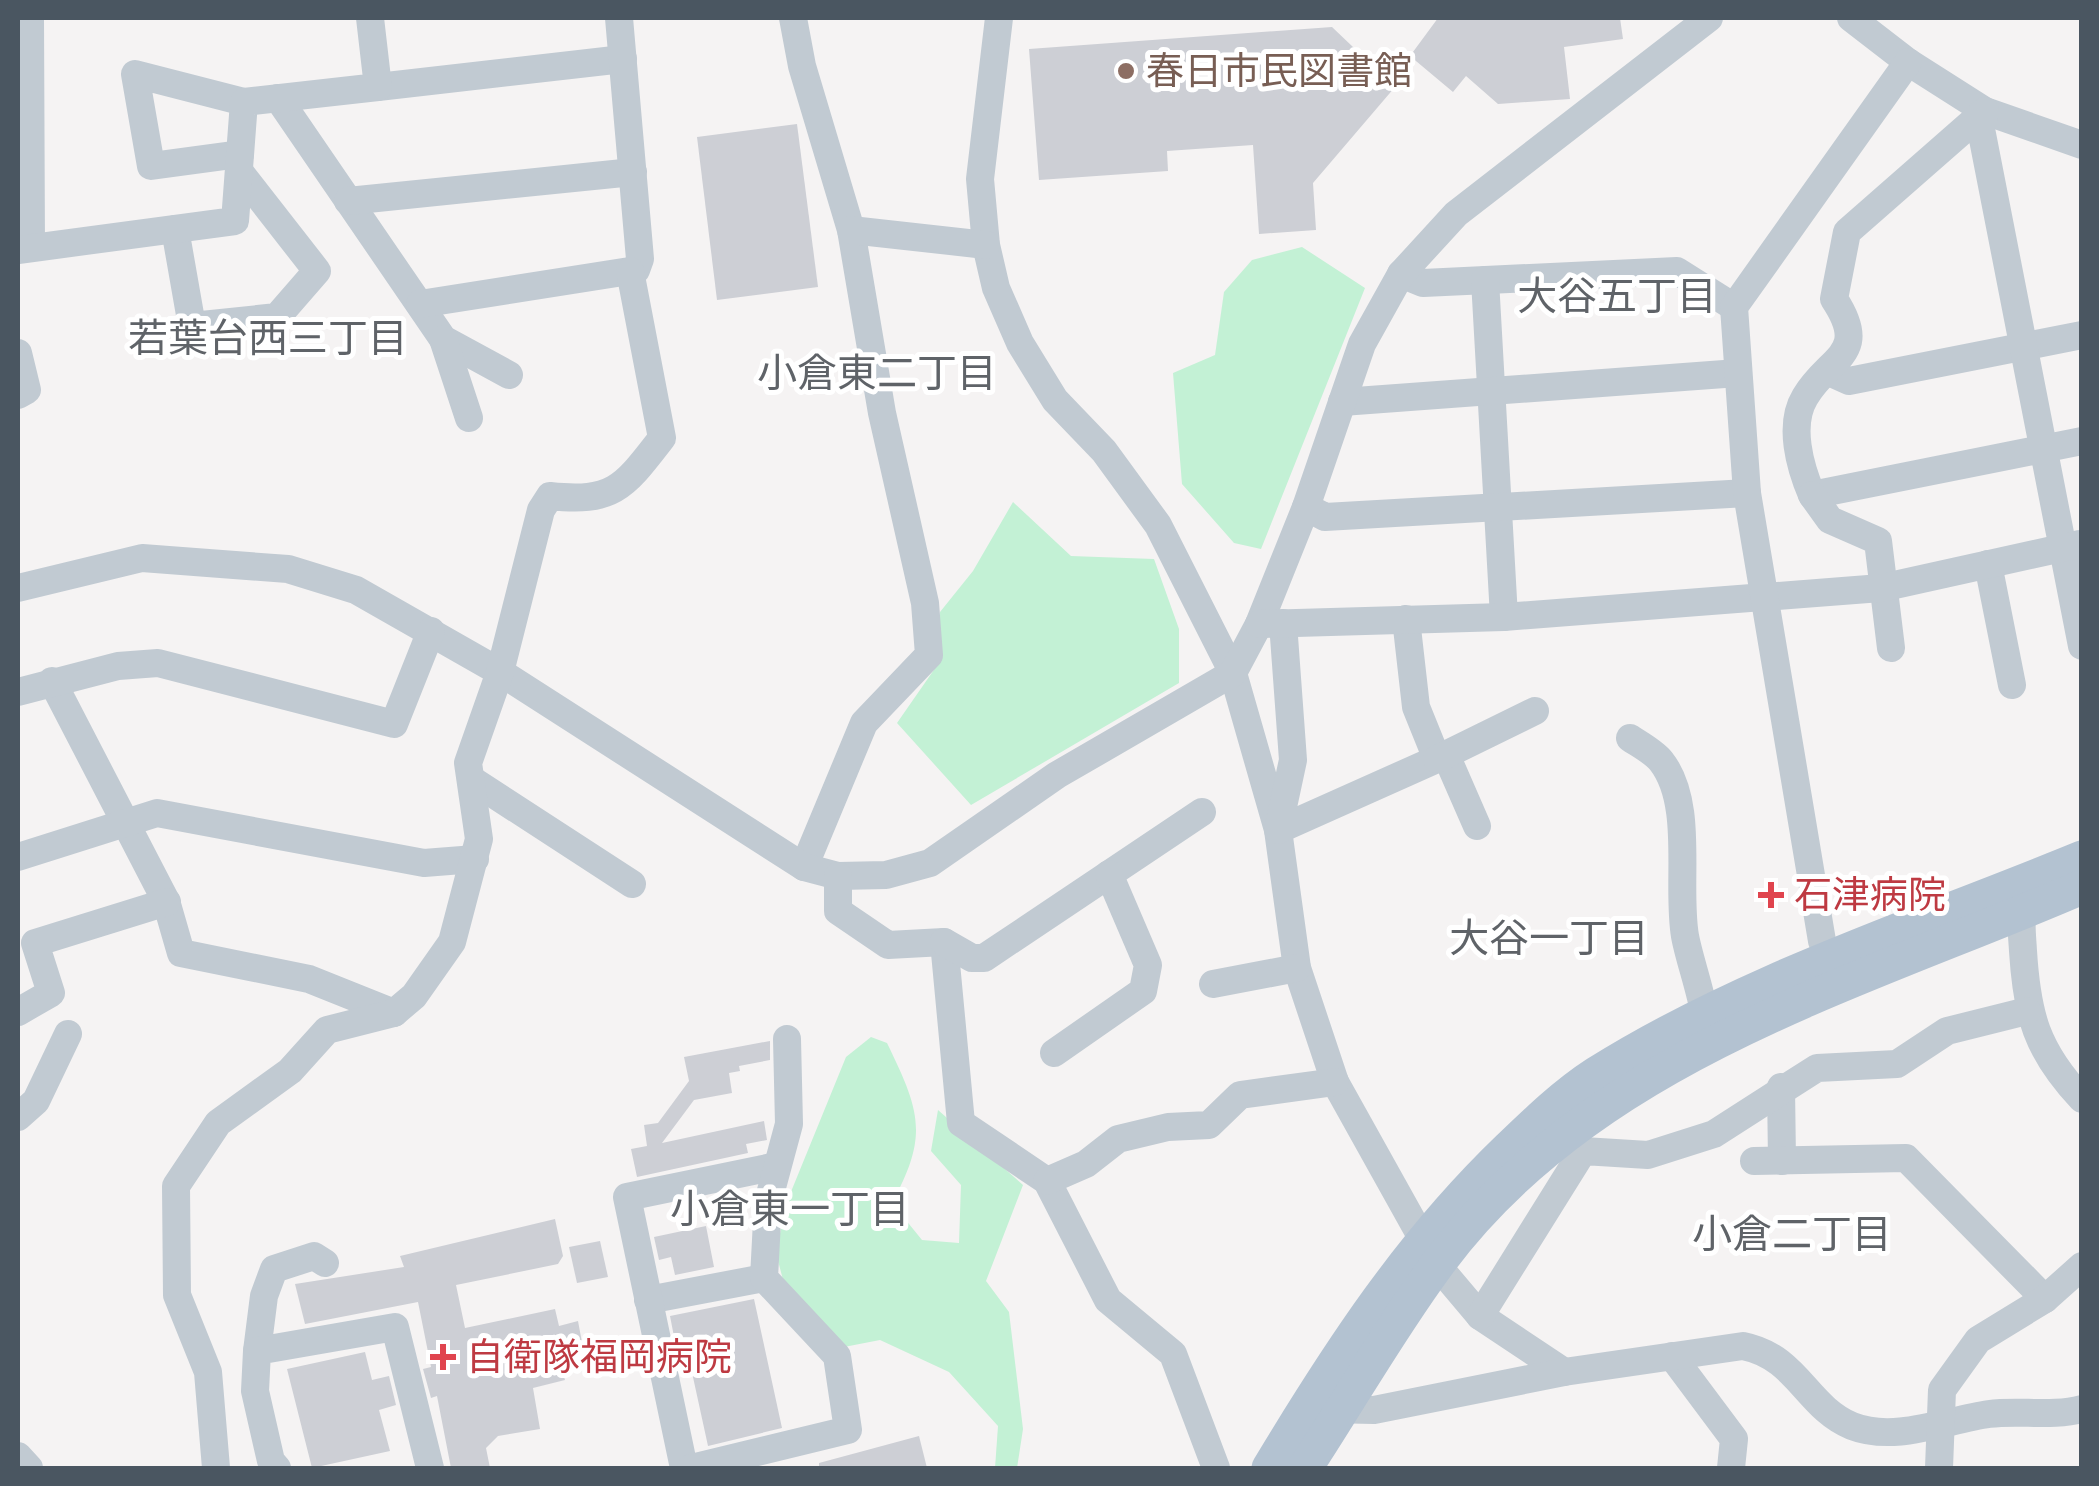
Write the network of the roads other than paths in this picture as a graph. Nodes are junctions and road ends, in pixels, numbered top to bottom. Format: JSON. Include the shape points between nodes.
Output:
{"nodes":[{"id":1,"x":30,"y":18,"type":"edge"},
{"id":2,"x":370,"y":18,"type":"edge"},
{"id":3,"x":619,"y":18,"type":"edge"},
{"id":4,"x":793,"y":18,"type":"edge"},
{"id":5,"x":998,"y":18,"type":"edge"},
{"id":6,"x":1709,"y":18,"type":"edge"},
{"id":7,"x":1851,"y":18,"type":"edge"},
{"id":8,"x":623,"y":59,"type":"junction"},
{"id":9,"x":1908,"y":62,"type":"junction"},
{"id":10,"x":378,"y":87,"type":"junction"},
{"id":11,"x":278,"y":98,"type":"junction"},
{"id":12,"x":244,"y":102,"type":"junction"},
{"id":13,"x":1984,"y":112,"type":"junction"},
{"id":14,"x":2082,"y":145,"type":"edge"},
{"id":15,"x":239,"y":162,"type":"junction"},
{"id":16,"x":633,"y":172,"type":"junction"},
{"id":17,"x":348,"y":201,"type":"junction"},
{"id":18,"x":176,"y":229,"type":"junction"},
{"id":19,"x":851,"y":230,"type":"junction"},
{"id":20,"x":986,"y":244,"type":"junction"},
{"id":21,"x":24,"y":249,"type":"edge"},
{"id":22,"x":630,"y":271,"type":"junction"},
{"id":23,"x":1402,"y":274,"type":"junction"},
{"id":24,"x":1485,"y":280,"type":"junction"},
{"id":25,"x":420,"y":304,"type":"junction"},
{"id":26,"x":1734,"y":307,"type":"junction"},
{"id":27,"x":2082,"y":335,"type":"edge"},
{"id":28,"x":444,"y":338,"type":"junction"},
{"id":29,"x":2024,"y":347,"type":"junction"},
{"id":30,"x":18,"y":352,"type":"edge"},
{"id":31,"x":1829,"y":372,"type":"junction"},
{"id":32,"x":1738,"y":373,"type":"junction"},
{"id":33,"x":509,"y":375,"type":"dead end"},
{"id":34,"x":1491,"y":393,"type":"junction"},
{"id":35,"x":18,"y":396,"type":"edge"},
{"id":36,"x":1342,"y":402,"type":"junction"},
{"id":37,"x":469,"y":418,"type":"dead end"},
{"id":38,"x":2082,"y":441,"type":"edge"},
{"id":39,"x":2042,"y":449,"type":"junction"},
{"id":40,"x":1747,"y":493,"type":"junction"},
{"id":41,"x":1812,"y":495,"type":"junction"},
{"id":42,"x":1306,"y":507,"type":"junction"},
{"id":43,"x":1498,"y":509,"type":"junction"},
{"id":44,"x":2072,"y":546,"type":"edge"},
{"id":45,"x":1988,"y":564,"type":"junction"},
{"id":46,"x":18,"y":588,"type":"edge"},
{"id":47,"x":1881,"y":588,"type":"junction"},
{"id":48,"x":1765,"y":598,"type":"junction"},
{"id":49,"x":1504,"y":617,"type":"junction"},
{"id":50,"x":1406,"y":620,"type":"junction"},
{"id":51,"x":1271,"y":624,"type":"junction"},
{"id":52,"x":431,"y":632,"type":"junction"},
{"id":53,"x":2082,"y":646,"type":"edge"},
{"id":54,"x":1891,"y":648,"type":"dead end"},
{"id":55,"x":500,"y":672,"type":"junction"},
{"id":56,"x":1233,"y":673,"type":"junction"},
{"id":57,"x":52,"y":681,"type":"junction"},
{"id":58,"x":2012,"y":685,"type":"dead end"},
{"id":59,"x":18,"y":692,"type":"edge"},
{"id":60,"x":1536,"y":712,"type":"dead end"},
{"id":61,"x":1630,"y":738,"type":"dead end"},
{"id":62,"x":1441,"y":757,"type":"junction"},
{"id":63,"x":472,"y":780,"type":"junction"},
{"id":64,"x":1202,"y":812,"type":"dead end"},
{"id":65,"x":125,"y":823,"type":"junction"},
{"id":66,"x":1477,"y":826,"type":"dead end"},
{"id":67,"x":1278,"y":830,"type":"junction"},
{"id":68,"x":18,"y":856,"type":"edge"},
{"id":69,"x":475,"y":860,"type":"junction"},
{"id":70,"x":804,"y":867,"type":"junction"},
{"id":71,"x":2072,"y":871,"type":"edge"},
{"id":72,"x":1109,"y":874,"type":"junction"},
{"id":73,"x":838,"y":876,"type":"junction"},
{"id":74,"x":632,"y":884,"type":"dead end"},
{"id":75,"x":167,"y":902,"type":"junction"},
{"id":76,"x":2020,"y":914,"type":"junction"},
{"id":77,"x":1930,"y":920,"type":"junction"},
{"id":78,"x":944,"y":942,"type":"junction"},
{"id":79,"x":1829,"y":960,"type":"junction"},
{"id":80,"x":1895,"y":964,"type":"junction"},
{"id":81,"x":1296,"y":968,"type":"junction"},
{"id":82,"x":1214,"y":984,"type":"dead end"},
{"id":83,"x":1816,"y":996,"type":"junction"},
{"id":84,"x":2027,"y":1011,"type":"junction"},
{"id":85,"x":18,"y":1012,"type":"edge"},
{"id":86,"x":394,"y":1013,"type":"junction"},
{"id":87,"x":1706,"y":1013,"type":"junction"},
{"id":88,"x":1767,"y":1016,"type":"junction"},
{"id":89,"x":68,"y":1034,"type":"dead end"},
{"id":90,"x":787,"y":1039,"type":"dead end"},
{"id":91,"x":1054,"y":1053,"type":"dead end"},
{"id":92,"x":1693,"y":1054,"type":"junction"},
{"id":93,"x":1335,"y":1082,"type":"junction"},
{"id":94,"x":1781,"y":1088,"type":"junction"},
{"id":95,"x":2082,"y":1099,"type":"edge"},
{"id":96,"x":18,"y":1117,"type":"edge"},
{"id":97,"x":778,"y":1166,"type":"junction"},
{"id":98,"x":1047,"y":1181,"type":"junction"},
{"id":99,"x":1429,"y":1252,"type":"junction"},
{"id":100,"x":325,"y":1263,"type":"dead end"},
{"id":101,"x":2082,"y":1266,"type":"edge"},
{"id":102,"x":764,"y":1278,"type":"junction"},
{"id":103,"x":2045,"y":1299,"type":"junction"},
{"id":104,"x":648,"y":1300,"type":"junction"},
{"id":105,"x":1480,"y":1316,"type":"junction"},
{"id":106,"x":257,"y":1351,"type":"junction"},
{"id":107,"x":1672,"y":1356,"type":"junction"},
{"id":108,"x":1564,"y":1372,"type":"junction"},
{"id":109,"x":1346,"y":1406,"type":"junction"},
{"id":110,"x":2082,"y":1409,"type":"edge"},
{"id":111,"x":1939,"y":1424,"type":"junction"},
{"id":112,"x":1287,"y":1438,"type":"junction"},
{"id":113,"x":18,"y":1456,"type":"edge"},
{"id":114,"x":28,"y":1468,"type":"edge"},
{"id":115,"x":216,"y":1468,"type":"edge"},
{"id":116,"x":278,"y":1468,"type":"edge"},
{"id":117,"x":430,"y":1468,"type":"edge"},
{"id":118,"x":688,"y":1468,"type":"edge"},
{"id":119,"x":1216,"y":1468,"type":"edge"},
{"id":120,"x":1268,"y":1468,"type":"edge"},
{"id":121,"x":1305,"y":1468,"type":"edge"},
{"id":122,"x":1731,"y":1468,"type":"edge"},
{"id":123,"x":1939,"y":1468,"type":"edge"}],
"edges":[{"from":1,"to":21,"type":"street"},
{"from":2,"to":10,"type":"street"},
{"from":3,"to":8,"type":"street"},
{"from":4,"to":19,"type":"street"},
{"from":5,"to":20,"type":"street","via":[[980,180]]},
{"from":6,"to":23,"type":"street","via":[[1456,214]]},
{"from":7,"to":9,"type":"street"},
{"from":8,"to":10,"type":"street"},
{"from":8,"to":16,"type":"street"},
{"from":9,"to":13,"type":"street"},
{"from":9,"to":26,"type":"street"},
{"from":10,"to":11,"type":"street"},
{"from":11,"to":12,"type":"street"},
{"from":11,"to":17,"type":"street"},
{"from":12,"to":15,"type":"street"},
{"from":12,"to":15,"type":"street","via":[[135,74],[152,166]]},
{"from":13,"to":14,"type":"street"},
{"from":13,"to":29,"type":"street","via":[[1980,129]]},
{"from":13,"to":31,"type":"street","via":[[1847,232],[1834,300],[1850,323],[1849,342]]},
{"from":15,"to":18,"type":"street","via":[[235,221]]},
{"from":15,"to":18,"type":"street","via":[[317,271],[277,317],[192,326]]},
{"from":16,"to":17,"type":"street"},
{"from":16,"to":22,"type":"street","via":[[640,260]]},
{"from":17,"to":25,"type":"street"},
{"from":18,"to":21,"type":"street"},
{"from":19,"to":20,"type":"street"},
{"from":19,"to":70,"type":"street","via":[[882,414],[925,604],[929,655],[864,723]]},
{"from":20,"to":56,"type":"street","via":[[1020,343],[1056,400],[1140,496],[1179,558]]},
{"from":22,"to":25,"type":"street"},
{"from":22,"to":55,"type":"street","via":[[662,438],[624,487],[589,500],[550,496],[540,510]]},
{"from":23,"to":24,"type":"street","via":[[1423,283]]},
{"from":23,"to":36,"type":"street","via":[[1362,344]]},
{"from":24,"to":26,"type":"street","via":[[1677,271]]},
{"from":24,"to":34,"type":"street"},
{"from":25,"to":28,"type":"street"},
{"from":26,"to":32,"type":"street"},
{"from":27,"to":29,"type":"street"},
{"from":28,"to":33,"type":"street"},
{"from":28,"to":37,"type":"street"},
{"from":29,"to":31,"type":"street","via":[[1849,381]]},
{"from":29,"to":39,"type":"street"},
{"from":30,"to":35,"type":"street","via":[[27,390]]},
{"from":31,"to":41,"type":"street","via":[[1805,397],[1795,428]]},
{"from":32,"to":34,"type":"street"},
{"from":32,"to":40,"type":"street"},
{"from":34,"to":36,"type":"street"},
{"from":34,"to":43,"type":"street"},
{"from":36,"to":42,"type":"street"},
{"from":38,"to":39,"type":"street"},
{"from":39,"to":41,"type":"street"},
{"from":39,"to":44,"type":"street"},
{"from":40,"to":43,"type":"street"},
{"from":40,"to":48,"type":"street"},
{"from":41,"to":47,"type":"street","via":[[1830,520],[1878,541]]},
{"from":42,"to":43,"type":"street","via":[[1325,517]]},
{"from":42,"to":51,"type":"street"},
{"from":43,"to":49,"type":"street"},
{"from":44,"to":45,"type":"street"},
{"from":44,"to":53,"type":"street"},
{"from":45,"to":47,"type":"street"},
{"from":45,"to":58,"type":"street"},
{"from":46,"to":52,"type":"street","via":[[142,558],[205,560],[288,569],[356,590]]},
{"from":47,"to":48,"type":"street"},
{"from":47,"to":54,"type":"street"},
{"from":48,"to":49,"type":"street"},
{"from":48,"to":79,"type":"street"},
{"from":49,"to":50,"type":"street"},
{"from":50,"to":51,"type":"street"},
{"from":50,"to":62,"type":"street","via":[[1416,707]]},
{"from":51,"to":56,"type":"street"},
{"from":51,"to":67,"type":"street","via":[[1293,760]]},
{"from":52,"to":55,"type":"street"},
{"from":52,"to":57,"type":"street","via":[[394,724],[158,663]]},
{"from":55,"to":63,"type":"street","via":[[468,763]]},
{"from":55,"to":70,"type":"street"},
{"from":56,"to":67,"type":"street"},
{"from":56,"to":73,"type":"street","via":[[1057,775],[930,863],[886,875]]},
{"from":57,"to":59,"type":"street"},
{"from":57,"to":65,"type":"street"},
{"from":60,"to":62,"type":"street"},
{"from":61,"to":87,"type":"street","via":[[1661,761],[1680,808],[1684,930]]},
{"from":62,"to":66,"type":"street"},
{"from":62,"to":67,"type":"street"},
{"from":63,"to":69,"type":"street"},
{"from":63,"to":74,"type":"street"},
{"from":64,"to":72,"type":"street"},
{"from":65,"to":68,"type":"street"},
{"from":65,"to":69,"type":"street","via":[[157,813],[424,864]]},
{"from":65,"to":75,"type":"street"},
{"from":67,"to":81,"type":"street"},
{"from":69,"to":86,"type":"street","via":[[452,942]]},
{"from":70,"to":73,"type":"street"},
{"from":71,"to":76,"type":"main road"},
{"from":71,"to":77,"type":"main road"},
{"from":72,"to":78,"type":"street","via":[[984,958]]},
{"from":72,"to":91,"type":"street","via":[[1148,964],[1143,991]]},
{"from":73,"to":78,"type":"street","via":[[838,911],[888,945]]},
{"from":75,"to":85,"type":"street","via":[[35,943],[51,993]]},
{"from":75,"to":86,"type":"street","via":[[182,953],[309,979]]},
{"from":76,"to":77,"type":"street","via":[[2000,904]]},
{"from":76,"to":80,"type":"main road"},
{"from":76,"to":84,"type":"street"},
{"from":77,"to":79,"type":"main road"},
{"from":78,"to":98,"type":"street","via":[[961,1123]]},
{"from":79,"to":80,"type":"street","via":[[1852,972]]},
{"from":79,"to":83,"type":"street","via":[[1828,978]]},
{"from":79,"to":87,"type":"main road"},
{"from":80,"to":83,"type":"main road"},
{"from":81,"to":82,"type":"street"},
{"from":81,"to":93,"type":"street"},
{"from":83,"to":88,"type":"main road"},
{"from":84,"to":94,"type":"street","via":[[1946,1031],[1897,1064],[1817,1068]]},
{"from":84,"to":95,"type":"street"},
{"from":86,"to":115,"type":"street","via":[[327,1030],[290,1071],[218,1123],[176,1186],[177,1295],[208,1372]]},
{"from":87,"to":88,"type":"street","via":[[1720,1022]]},
{"from":87,"to":92,"type":"street","via":[[1706,1032]]},
{"from":87,"to":99,"type":"main road","via":[[1594,1076],[1530,1128],[1454,1201]]},
{"from":88,"to":92,"type":"main road"},
{"from":89,"to":96,"type":"street","via":[[36,1101]]},
{"from":90,"to":97,"type":"street","via":[[789,1124]]},
{"from":92,"to":99,"type":"main road","via":[[1546,1150]]},
{"from":93,"to":98,"type":"street","via":[[1240,1096],[1209,1125],[1118,1139],[1086,1164]]},
{"from":93,"to":99,"type":"street"},
{"from":94,"to":103,"type":"street","via":[[1768,1161],[1906,1158]]},
{"from":94,"to":105,"type":"street","via":[[1714,1134],[1648,1155],[1583,1151]]},
{"from":97,"to":102,"type":"street","via":[[768,1202]]},
{"from":97,"to":104,"type":"street","via":[[627,1198]]},
{"from":98,"to":119,"type":"street","via":[[1108,1300],[1173,1354]]},
{"from":99,"to":105,"type":"street"},
{"from":99,"to":109,"type":"main road"},
{"from":99,"to":112,"type":"main road","via":[[1338,1352]]},
{"from":100,"to":106,"type":"street","via":[[314,1256],[274,1269]]},
{"from":101,"to":103,"type":"street"},
{"from":102,"to":104,"type":"street"},
{"from":102,"to":118,"type":"street","via":[[838,1356],[848,1430]]},
{"from":103,"to":111,"type":"street","via":[[1978,1340],[1942,1390]]},
{"from":104,"to":118,"type":"street"},
{"from":105,"to":108,"type":"street"},
{"from":106,"to":116,"type":"street","via":[[255,1390]]},
{"from":106,"to":117,"type":"street","via":[[395,1327]]},
{"from":107,"to":108,"type":"street"},
{"from":107,"to":111,"type":"street","via":[[1743,1346],[1766,1350],[1852,1426],[1884,1432]]},
{"from":107,"to":122,"type":"street","via":[[1734,1438]]},
{"from":108,"to":109,"type":"street","via":[[1374,1410]]},
{"from":109,"to":112,"type":"street","via":[[1325,1409]]},
{"from":109,"to":121,"type":"main road"},
{"from":110,"to":111,"type":"street"},
{"from":111,"to":123,"type":"street"},
{"from":112,"to":120,"type":"main road"},
{"from":113,"to":114,"type":"street"}]}
